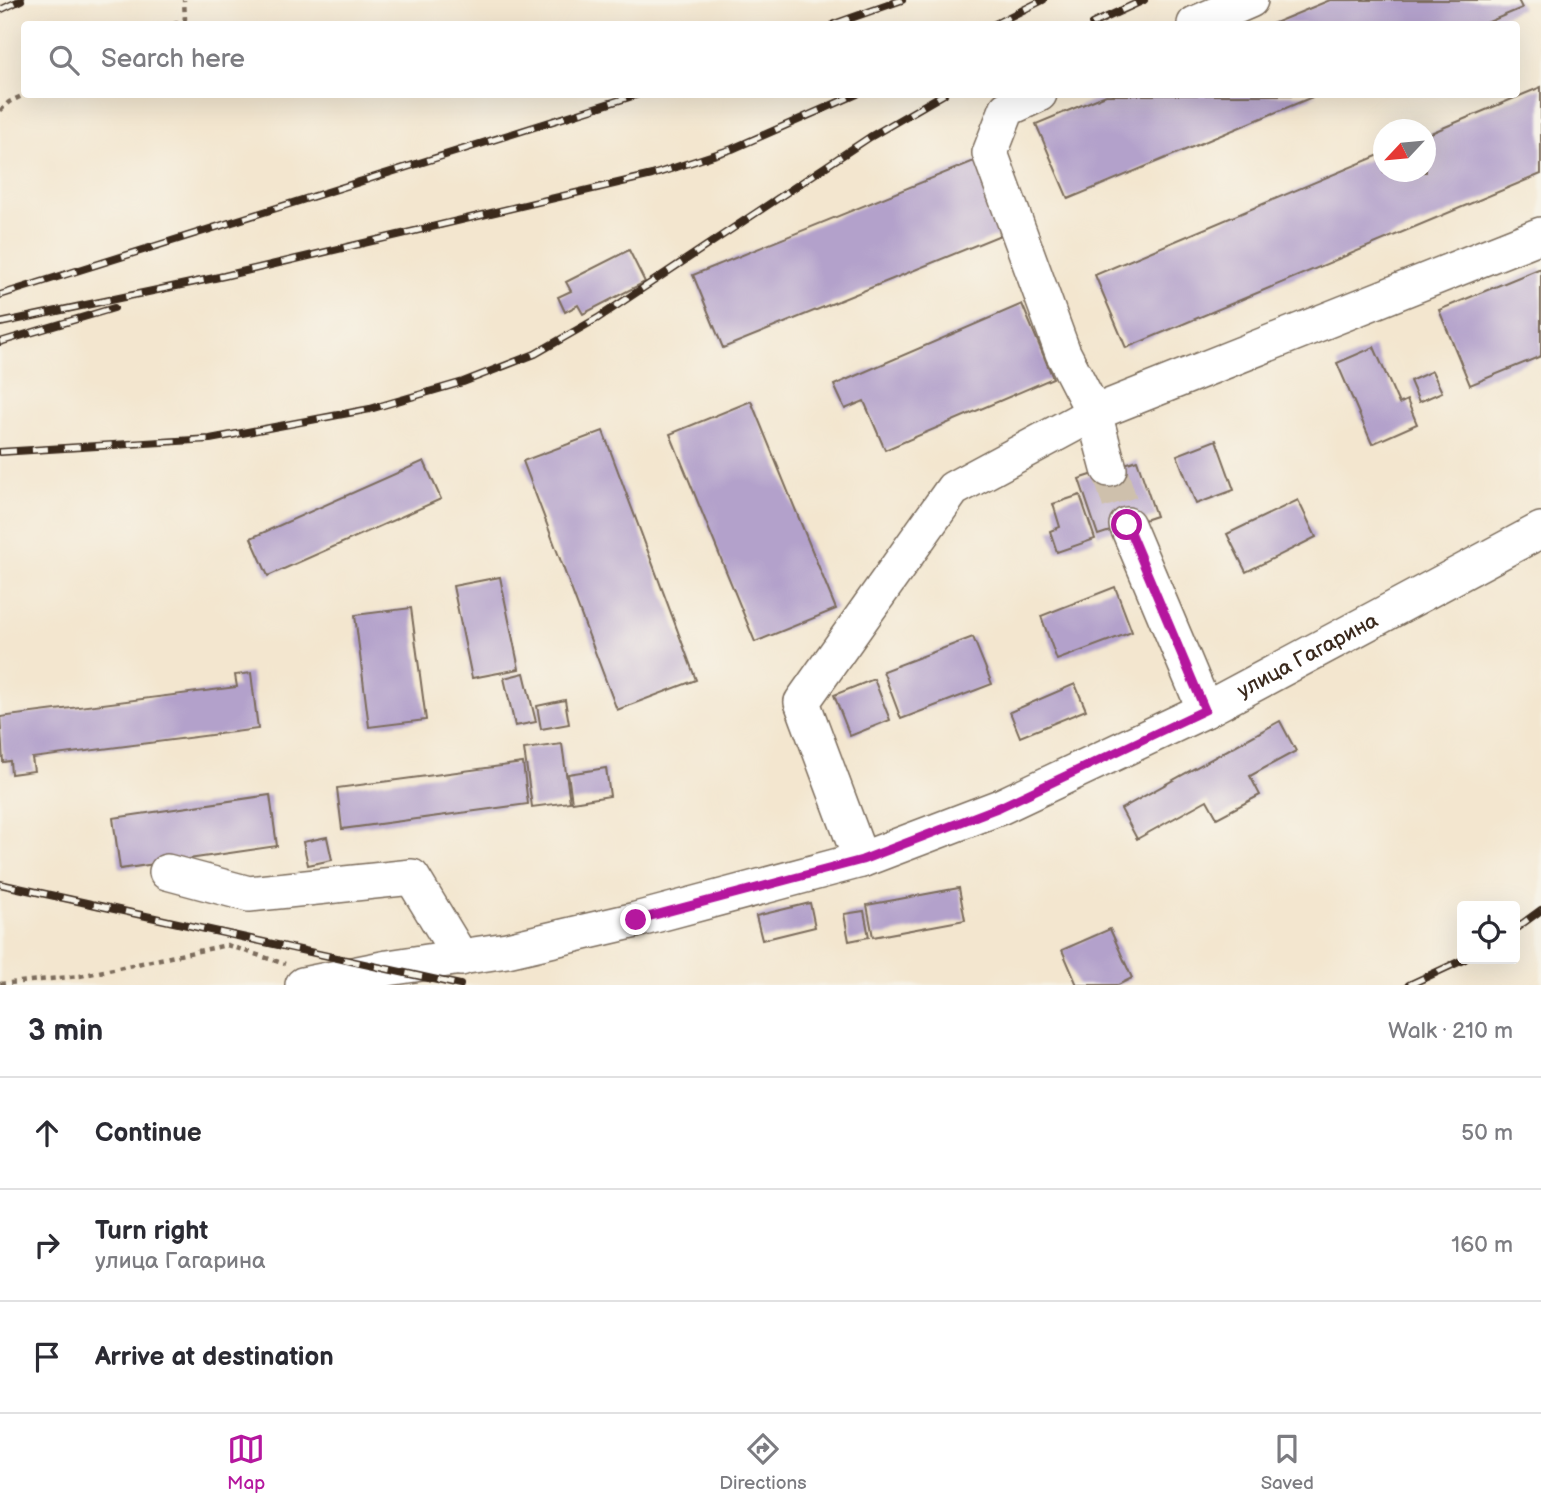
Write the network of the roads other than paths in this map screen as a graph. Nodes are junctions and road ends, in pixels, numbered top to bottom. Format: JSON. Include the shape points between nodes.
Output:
{"nodes":[{"id":1,"x":1250,"y":0,"type":"edge"},
{"id":2,"x":1202,"y":21,"type":"edge"},
{"id":3,"x":1031,"y":98,"type":"edge"},
{"id":4,"x":1541,"y":235,"type":"edge"},
{"id":5,"x":1094,"y":413,"type":"junction"},
{"id":6,"x":1109,"y":469,"type":"tunnel mouth"},
{"id":7,"x":1127,"y":525,"type":"tunnel mouth"},
{"id":8,"x":1541,"y":530,"type":"edge"},
{"id":9,"x":1205,"y":710,"type":"junction"},
{"id":10,"x":862,"y":860,"type":"junction"},
{"id":11,"x":167,"y":872,"type":"dead end"},
{"id":12,"x":461,"y":958,"type":"junction"},
{"id":13,"x":327,"y":983,"type":"edge"}],
"edges":[{"from":1,"to":2,"type":"street"},
{"from":3,"to":5,"type":"street","via":[[1007,109],[990,153],[1063,353]]},
{"from":4,"to":5,"type":"street"},
{"from":5,"to":6,"type":"street"},
{"from":5,"to":10,"type":"street","via":[[953,489],[802,702]]},
{"from":7,"to":9,"type":"street"},
{"from":8,"to":9,"type":"street","name":"улица Гагарина"},
{"from":9,"to":10,"type":"street","name":"улица Гагарина","via":[[1000,807]]},
{"from":10,"to":12,"type":"street","name":"улица Гагарина","via":[[636,920]]},
{"from":11,"to":12,"type":"street","via":[[249,894],[412,877]]},
{"from":12,"to":13,"type":"street","name":"улица Гагарина","via":[[387,968]]}]}
